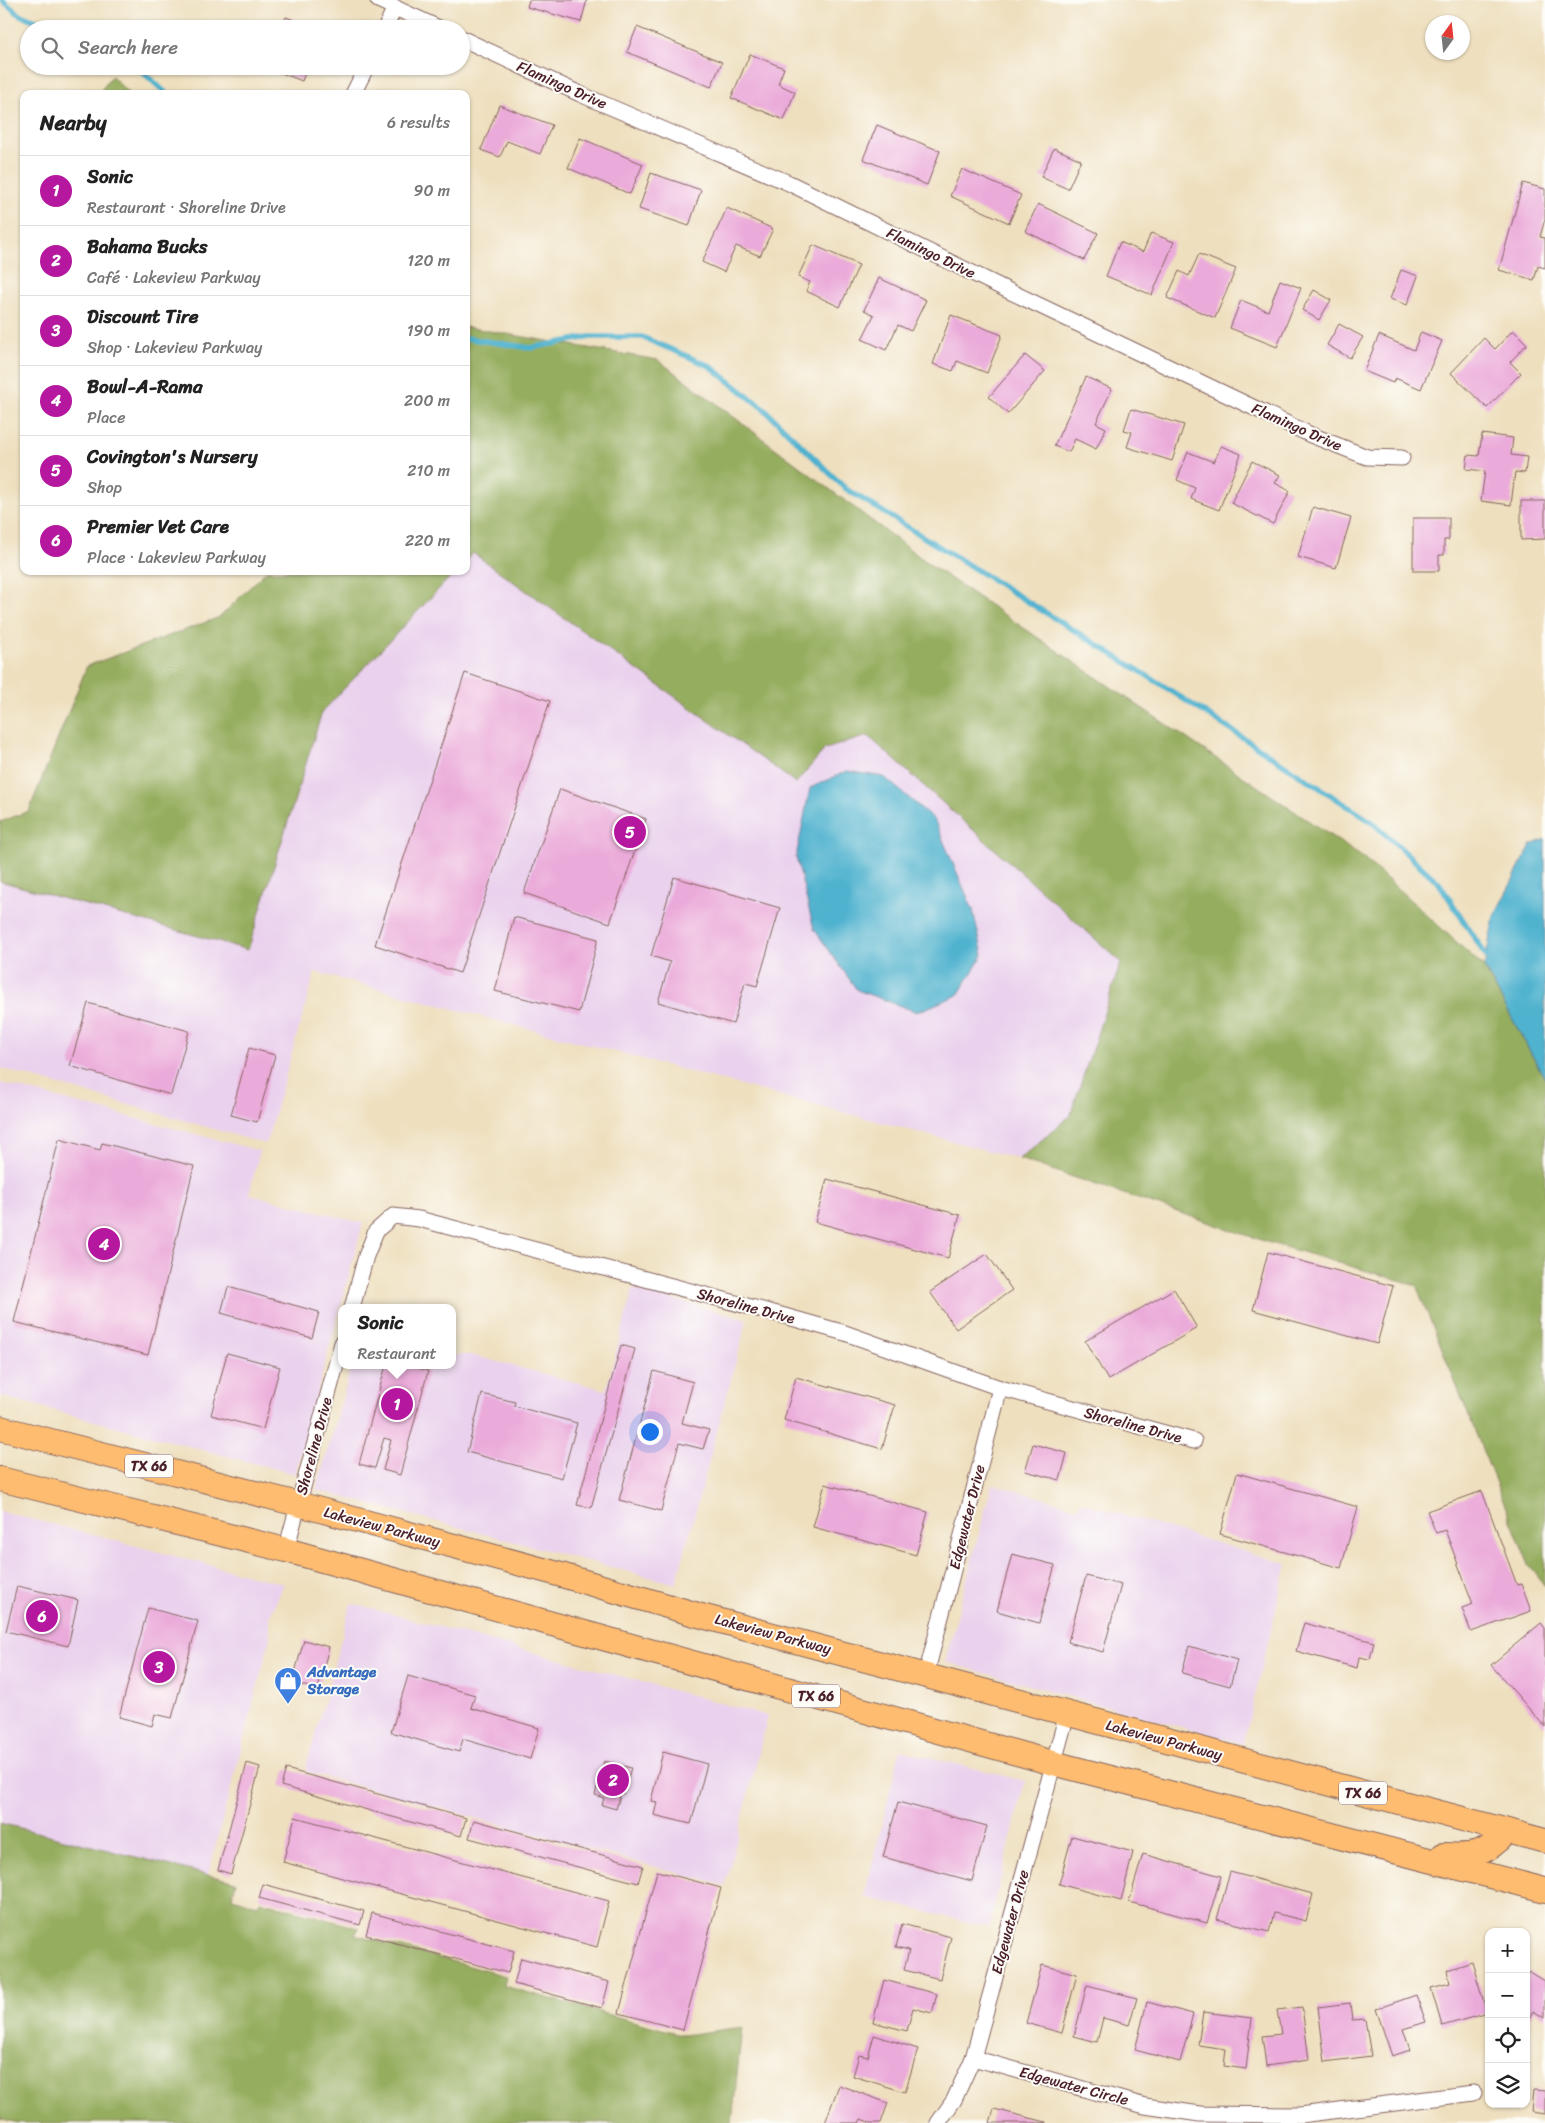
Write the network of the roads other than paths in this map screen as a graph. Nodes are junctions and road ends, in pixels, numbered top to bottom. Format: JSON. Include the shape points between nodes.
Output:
{"nodes":[{"id":1,"x":378,"y":0,"type":"edge"},
{"id":2,"x":395,"y":7,"type":"junction"},
{"id":3,"x":389,"y":20,"type":"edge"},
{"id":4,"x":422,"y":20,"type":"edge"},
{"id":5,"x":470,"y":42,"type":"edge"},
{"id":6,"x":362,"y":75,"type":"edge"},
{"id":7,"x":355,"y":90,"type":"edge"},
{"id":8,"x":1402,"y":458,"type":"dead end"},
{"id":9,"x":353,"y":1304,"type":"edge"},
{"id":10,"x":338,"y":1357,"type":"edge"},
{"id":11,"x":1000,"y":1388,"type":"junction"},
{"id":12,"x":0,"y":1428,"type":"edge"},
{"id":13,"x":1194,"y":1441,"type":"dead end"},
{"id":14,"x":0,"y":1479,"type":"edge"},
{"id":15,"x":298,"y":1504,"type":"junction"},
{"id":16,"x":286,"y":1550,"type":"junction"},
{"id":17,"x":926,"y":1675,"type":"junction"},
{"id":18,"x":1067,"y":1714,"type":"junction"},
{"id":19,"x":1053,"y":1763,"type":"junction"},
{"id":20,"x":1507,"y":1832,"type":"junction"},
{"id":21,"x":1359,"y":1842,"type":"junction"},
{"id":22,"x":1545,"y":1842,"type":"edge"},
{"id":23,"x":1545,"y":1890,"type":"edge"},
{"id":24,"x":973,"y":2058,"type":"junction"},
{"id":25,"x":1474,"y":2093,"type":"dead end"},
{"id":26,"x":938,"y":2123,"type":"edge"}],
"edges":[{"from":1,"to":2,"type":"street"},
{"from":2,"to":3,"type":"street"},
{"from":2,"to":4,"type":"street"},
{"from":5,"to":8,"type":"street","name":"Flamingo Drive","via":[[580,94],[789,183],[1311,435],[1367,458]]},
{"from":6,"to":7,"type":"street"},
{"from":9,"to":11,"type":"street","name":"Shoreline Drive","via":[[376,1231],[393,1216],[429,1222],[845,1333]]},
{"from":10,"to":15,"type":"street","name":"Shoreline Drive"},
{"from":11,"to":13,"type":"street","name":"Shoreline Drive"},
{"from":11,"to":17,"type":"street","name":"Edgewater Drive"},
{"from":12,"to":15,"type":"main road","name":"Lakeview Parkway","number":"TX 66"},
{"from":14,"to":16,"type":"main road","number":"TX 66"},
{"from":15,"to":16,"type":"street","name":"Shoreline Drive"},
{"from":15,"to":17,"type":"main road","name":"Lakeview Parkway","number":"TX 66"},
{"from":16,"to":19,"type":"main road","number":"TX 66"},
{"from":17,"to":18,"type":"main road","name":"Lakeview Parkway","number":"TX 66"},
{"from":18,"to":19,"type":"street","name":"Edgewater Drive"},
{"from":18,"to":20,"type":"main road","name":"Lakeview Parkway","number":"TX 66"},
{"from":19,"to":21,"type":"main road","number":"TX 66"},
{"from":19,"to":24,"type":"street","name":"Edgewater Drive"},
{"from":20,"to":21,"type":"main road","via":[[1495,1846],[1476,1854],[1444,1855]]},
{"from":20,"to":22,"type":"main road","name":"Lakeview Parkway","number":"TX 66"},
{"from":21,"to":23,"type":"main road","number":"TX 66"},
{"from":24,"to":25,"type":"street","name":"Edgewater Circle","via":[[1145,2106],[1200,2114],[1300,2115]]},
{"from":24,"to":26,"type":"street","name":"Edgewater Drive","via":[[954,2100]]}]}
